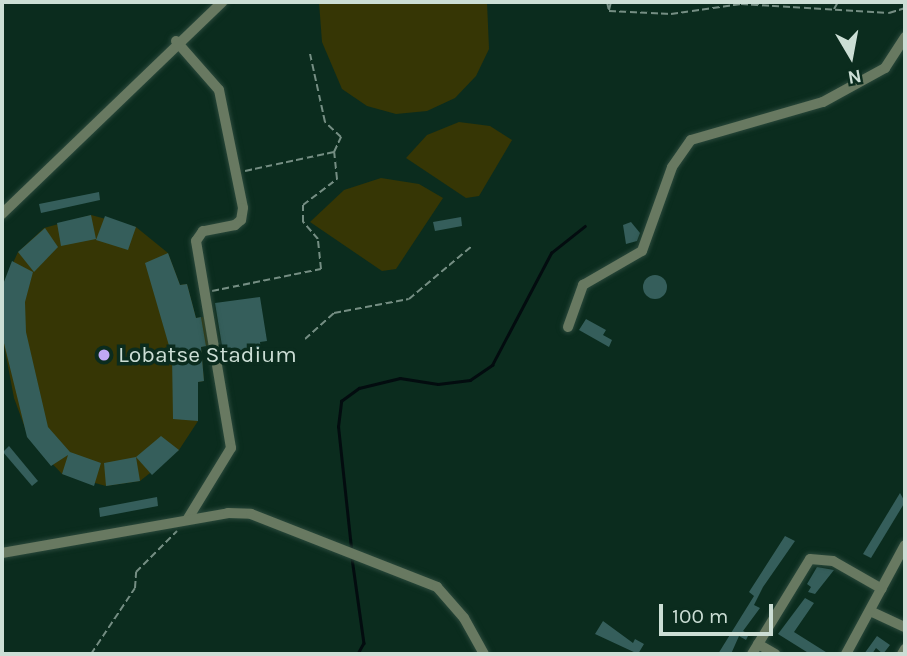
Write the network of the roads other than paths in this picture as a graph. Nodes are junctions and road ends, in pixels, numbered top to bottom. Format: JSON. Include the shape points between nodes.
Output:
{"nodes":[{"id":1,"x":222,"y":2,"type":"edge"},
{"id":2,"x":905,"y":37,"type":"edge"},
{"id":3,"x":176,"y":41,"type":"junction"},
{"id":4,"x":2,"y":214,"type":"edge"},
{"id":5,"x":568,"y":327,"type":"dead end"},
{"id":6,"x":187,"y":520,"type":"junction"},
{"id":7,"x":905,"y":545,"type":"edge"},
{"id":8,"x":2,"y":553,"type":"edge"},
{"id":9,"x":882,"y":589,"type":"junction"},
{"id":10,"x":870,"y":611,"type":"junction"},
{"id":11,"x":905,"y":627,"type":"edge"},
{"id":12,"x":755,"y":649,"type":"edge"},
{"id":13,"x":905,"y":649,"type":"edge"},
{"id":14,"x":484,"y":654,"type":"edge"},
{"id":15,"x":775,"y":654,"type":"edge"},
{"id":16,"x":846,"y":654,"type":"edge"},
{"id":17,"x":902,"y":654,"type":"edge"}],
"edges":[{"from":1,"to":3,"type":"street"},
{"from":2,"to":5,"type":"street","via":[[885,68],[823,102],[691,140],[672,167],[642,251],[583,285]]},
{"from":3,"to":4,"type":"street"},
{"from":3,"to":6,"type":"street","via":[[219,90],[237,173],[241,220],[203,231],[197,241],[231,448]]},
{"from":6,"to":8,"type":"street"},
{"from":6,"to":14,"type":"street","via":[[251,514],[424,580],[446,596]]},
{"from":7,"to":9,"type":"street"},
{"from":9,"to":10,"type":"street"},
{"from":9,"to":12,"type":"street","via":[[832,561],[810,559]]},
{"from":10,"to":11,"type":"street"},
{"from":10,"to":16,"type":"street"},
{"from":12,"to":15,"type":"street"},
{"from":13,"to":17,"type":"street"}]}
